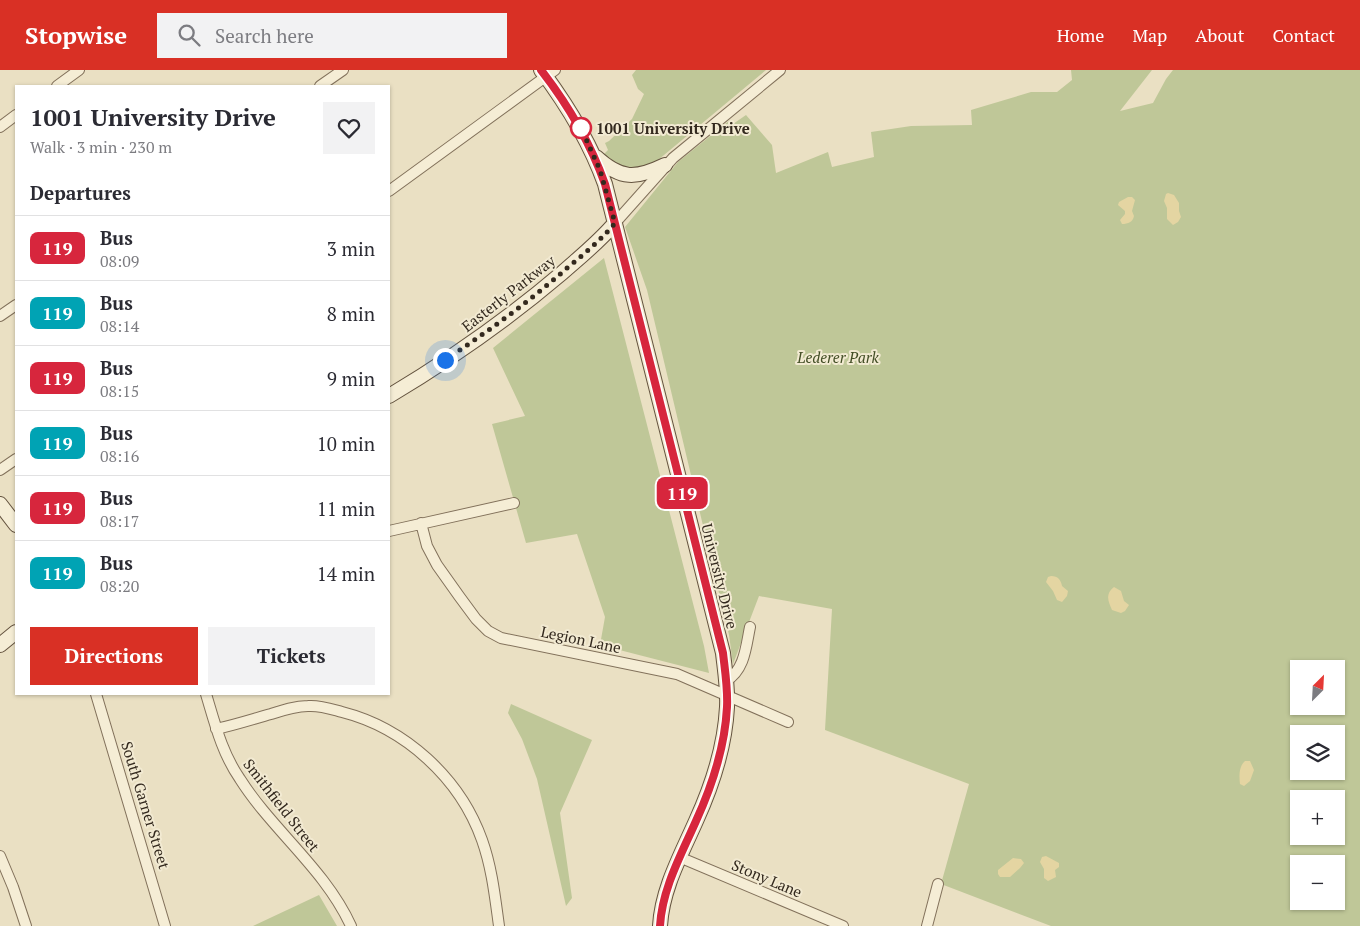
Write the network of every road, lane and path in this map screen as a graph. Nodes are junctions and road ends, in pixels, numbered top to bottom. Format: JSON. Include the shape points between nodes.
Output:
{"nodes":[{"id":1,"x":79,"y":70,"type":"edge"},
{"id":2,"x":343,"y":70,"type":"edge"},
{"id":3,"x":780,"y":70,"type":"edge"},
{"id":4,"x":547,"y":72,"type":"edge"},
{"id":5,"x":58,"y":85,"type":"edge"},
{"id":6,"x":321,"y":85,"type":"edge"},
{"id":7,"x":15,"y":116,"type":"edge"},
{"id":8,"x":0,"y":127,"type":"edge"},
{"id":9,"x":594,"y":156,"type":"junction"},
{"id":10,"x":665,"y":165,"type":"junction"},
{"id":11,"x":390,"y":191,"type":"edge"},
{"id":12,"x":615,"y":223,"type":"junction"},
{"id":13,"x":15,"y":306,"type":"edge"},
{"id":14,"x":0,"y":316,"type":"edge"},
{"id":15,"x":390,"y":395,"type":"edge"},
{"id":16,"x":15,"y":460,"type":"edge"},
{"id":17,"x":0,"y":470,"type":"edge"},
{"id":18,"x":514,"y":502,"type":"dead end"},
{"id":19,"x":0,"y":504,"type":"edge"},
{"id":20,"x":421,"y":523,"type":"junction"},
{"id":21,"x":15,"y":524,"type":"edge"},
{"id":22,"x":390,"y":531,"type":"edge"},
{"id":23,"x":750,"y":627,"type":"dead end"},
{"id":24,"x":15,"y":633,"type":"edge"},
{"id":25,"x":0,"y":645,"type":"edge"},
{"id":26,"x":726,"y":681,"type":"junction"},
{"id":27,"x":96,"y":695,"type":"edge"},
{"id":28,"x":206,"y":695,"type":"edge"},
{"id":29,"x":727,"y":696,"type":"junction"},
{"id":30,"x":788,"y":722,"type":"dead end"},
{"id":31,"x":216,"y":729,"type":"junction"},
{"id":32,"x":0,"y":856,"type":"edge"},
{"id":33,"x":679,"y":857,"type":"junction"},
{"id":34,"x":938,"y":884,"type":"dead end"},
{"id":35,"x":26,"y":926,"type":"edge"},
{"id":36,"x":165,"y":926,"type":"edge"},
{"id":37,"x":351,"y":926,"type":"edge"},
{"id":38,"x":499,"y":926,"type":"edge"},
{"id":39,"x":660,"y":926,"type":"edge"},
{"id":40,"x":843,"y":926,"type":"edge"},
{"id":41,"x":927,"y":926,"type":"edge"}],
"edges":[{"from":1,"to":5,"type":"street"},
{"from":2,"to":6,"type":"street"},
{"from":3,"to":10,"type":"street"},
{"from":4,"to":9,"type":"main road","name":"University Drive"},
{"from":4,"to":11,"type":"street"},
{"from":7,"to":8,"type":"street"},
{"from":9,"to":10,"type":"main road","via":[[610,169],[628,176],[645,174]]},
{"from":9,"to":12,"type":"main road","name":"University Drive"},
{"from":10,"to":12,"type":"street"},
{"from":12,"to":15,"type":"main road","name":"Easterly Parkway","via":[[604,236],[515,310]]},
{"from":12,"to":26,"type":"main road","name":"University Drive","via":[[723,653]]},
{"from":13,"to":14,"type":"street"},
{"from":16,"to":17,"type":"street"},
{"from":18,"to":20,"type":"street"},
{"from":19,"to":21,"type":"main road"},
{"from":20,"to":22,"type":"street"},
{"from":20,"to":29,"type":"street","name":"Legion Lane","via":[[427,546],[437,565],[476,619],[494,635],[677,674]]},
{"from":23,"to":26,"type":"street","via":[[742,664]]},
{"from":24,"to":25,"type":"main road"},
{"from":26,"to":29,"type":"main road","name":"University Drive"},
{"from":27,"to":36,"type":"street","name":"South Garner Street"},
{"from":28,"to":31,"type":"street","name":"Smithfield Street"},
{"from":29,"to":30,"type":"street","name":"Legion Lane"},
{"from":29,"to":33,"type":"main road","name":"University Drive","via":[[724,735],[716,768]]},
{"from":31,"to":37,"type":"street","name":"Smithfield Street","via":[[240,781],[326,884]]},
{"from":31,"to":38,"type":"street","via":[[308,706],[353,714],[402,739],[438,769],[466,806],[483,841]]},
{"from":32,"to":35,"type":"street"},
{"from":33,"to":39,"type":"main road","name":"University Drive","via":[[667,888]]},
{"from":33,"to":40,"type":"street","name":"Stony Lane"},
{"from":34,"to":41,"type":"street"}]}
